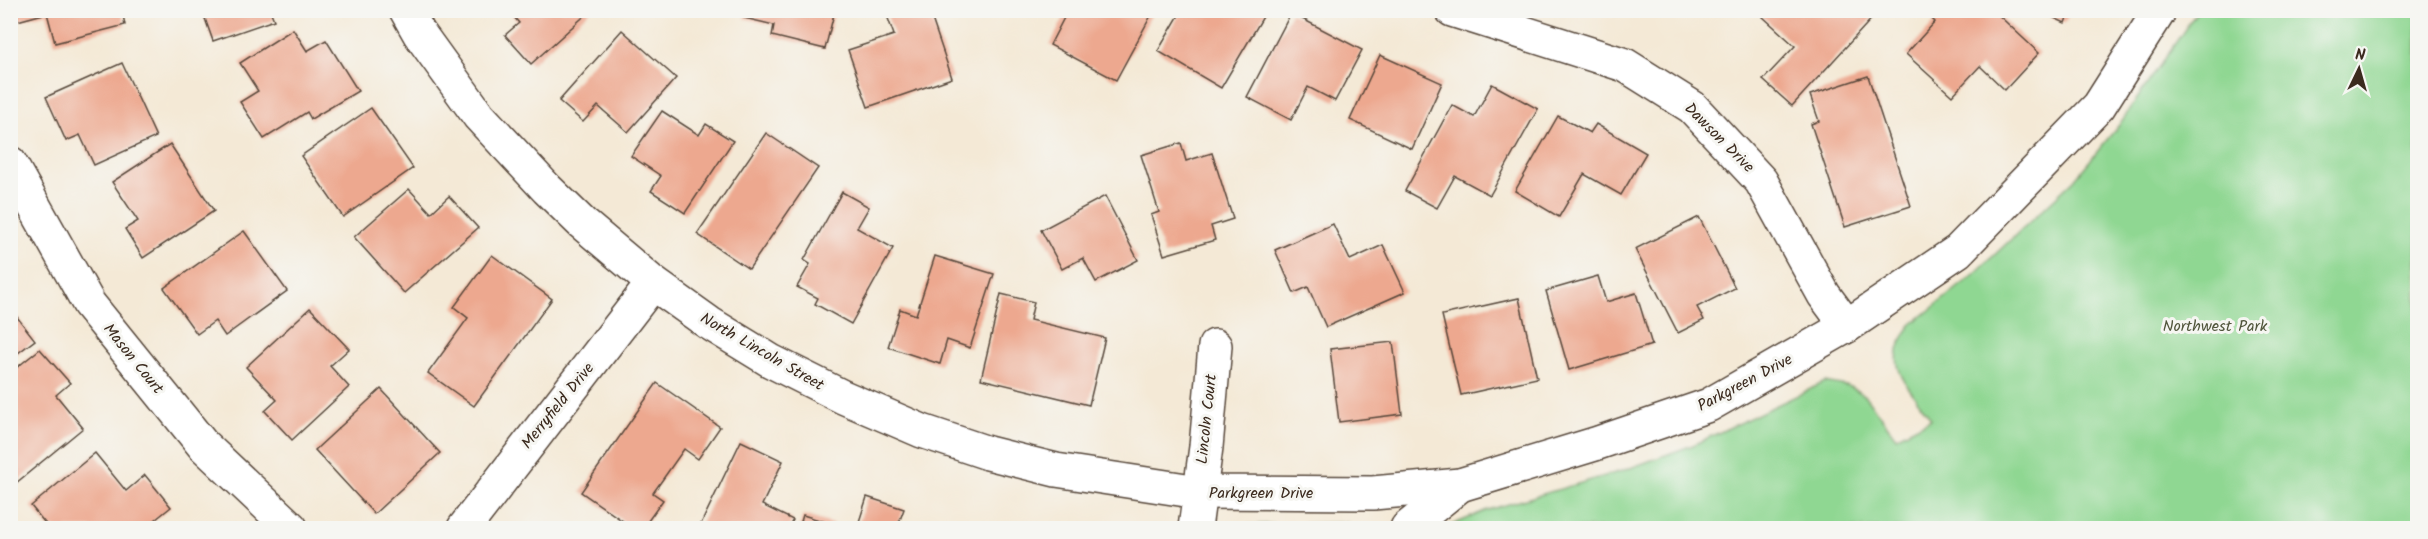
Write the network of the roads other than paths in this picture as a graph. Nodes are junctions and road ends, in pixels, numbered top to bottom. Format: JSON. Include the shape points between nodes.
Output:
{"nodes":[{"id":1,"x":406,"y":10,"type":"edge"},
{"id":2,"x":1452,"y":10,"type":"edge"},
{"id":3,"x":2160,"y":10,"type":"edge"},
{"id":4,"x":10,"y":163,"type":"edge"},
{"id":5,"x":653,"y":283,"type":"junction"},
{"id":6,"x":1847,"y":326,"type":"junction"},
{"id":7,"x":1215,"y":346,"type":"dead end"},
{"id":8,"x":1460,"y":485,"type":"junction"},
{"id":9,"x":1199,"y":492,"type":"junction"},
{"id":10,"x":291,"y":528,"type":"edge"},
{"id":11,"x":464,"y":528,"type":"edge"},
{"id":12,"x":1195,"y":528,"type":"edge"},
{"id":13,"x":1407,"y":528,"type":"edge"}],
"edges":[{"from":1,"to":5,"type":"street","name":"North Lincoln Street","via":[[479,116],[568,210]]},
{"from":2,"to":6,"type":"street","name":"Dawson Drive","via":[[1625,65],[1692,107],[1761,181],[1824,295]]},
{"from":3,"to":6,"type":"street","name":"Parkgreen Drive","via":[[2099,106],[1958,251]]},
{"from":4,"to":10,"type":"street","name":"Mason Court","via":[[89,304],[203,445]]},
{"from":5,"to":9,"type":"street","name":"North Lincoln Street","via":[[771,361],[843,398],[922,431],[1056,470]]},
{"from":5,"to":11,"type":"street","name":"Merryfield Drive"},
{"from":6,"to":8,"type":"street","name":"Parkgreen Drive","via":[[1709,405]]},
{"from":7,"to":9,"type":"street","name":"Lincoln Court"},
{"from":8,"to":9,"type":"street","name":"Parkgreen Drive","via":[[1373,493]]},
{"from":8,"to":13,"type":"street"},
{"from":9,"to":12,"type":"street"}]}
